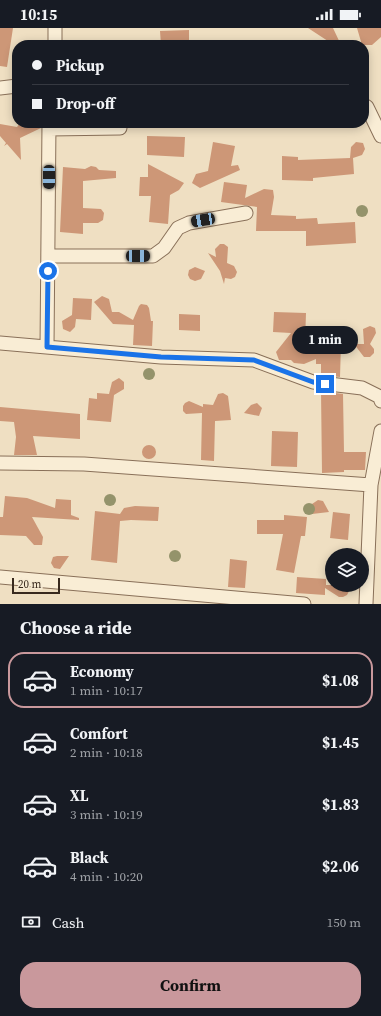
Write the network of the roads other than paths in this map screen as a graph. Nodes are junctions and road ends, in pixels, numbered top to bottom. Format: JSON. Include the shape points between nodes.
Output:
{"nodes":[{"id":1,"x":55,"y":28,"type":"edge"},
{"id":2,"x":55,"y":40,"type":"edge"},
{"id":3,"x":12,"y":87,"type":"edge"},
{"id":4,"x":0,"y":88,"type":"edge"},
{"id":5,"x":369,"y":112,"type":"edge"},
{"id":6,"x":49,"y":128,"type":"edge"},
{"id":7,"x":381,"y":136,"type":"edge"},
{"id":8,"x":246,"y":213,"type":"dead end"},
{"id":9,"x":48,"y":256,"type":"junction"},
{"id":10,"x":0,"y":343,"type":"edge"},
{"id":11,"x":47,"y":347,"type":"junction"},
{"id":12,"x":381,"y":401,"type":"edge"},
{"id":13,"x":381,"y":430,"type":"edge"},
{"id":14,"x":0,"y":463,"type":"edge"},
{"id":15,"x":371,"y":485,"type":"junction"},
{"id":16,"x":0,"y":577,"type":"edge"},
{"id":17,"x":304,"y":604,"type":"edge"},
{"id":18,"x":366,"y":604,"type":"edge"}],
"edges":[{"from":1,"to":2,"type":"street"},
{"from":3,"to":4,"type":"street"},
{"from":5,"to":7,"type":"street"},
{"from":6,"to":9,"type":"street"},
{"from":8,"to":9,"type":"street","via":[[189,223],[178,228],[164,248],[153,256]]},
{"from":9,"to":11,"type":"street"},
{"from":10,"to":11,"type":"street"},
{"from":11,"to":12,"type":"street","via":[[161,357],[254,360],[313,382],[362,388],[380,397]]},
{"from":13,"to":15,"type":"street"},
{"from":14,"to":15,"type":"street","via":[[84,464]]},
{"from":15,"to":18,"type":"street"},
{"from":16,"to":17,"type":"street"}]}
